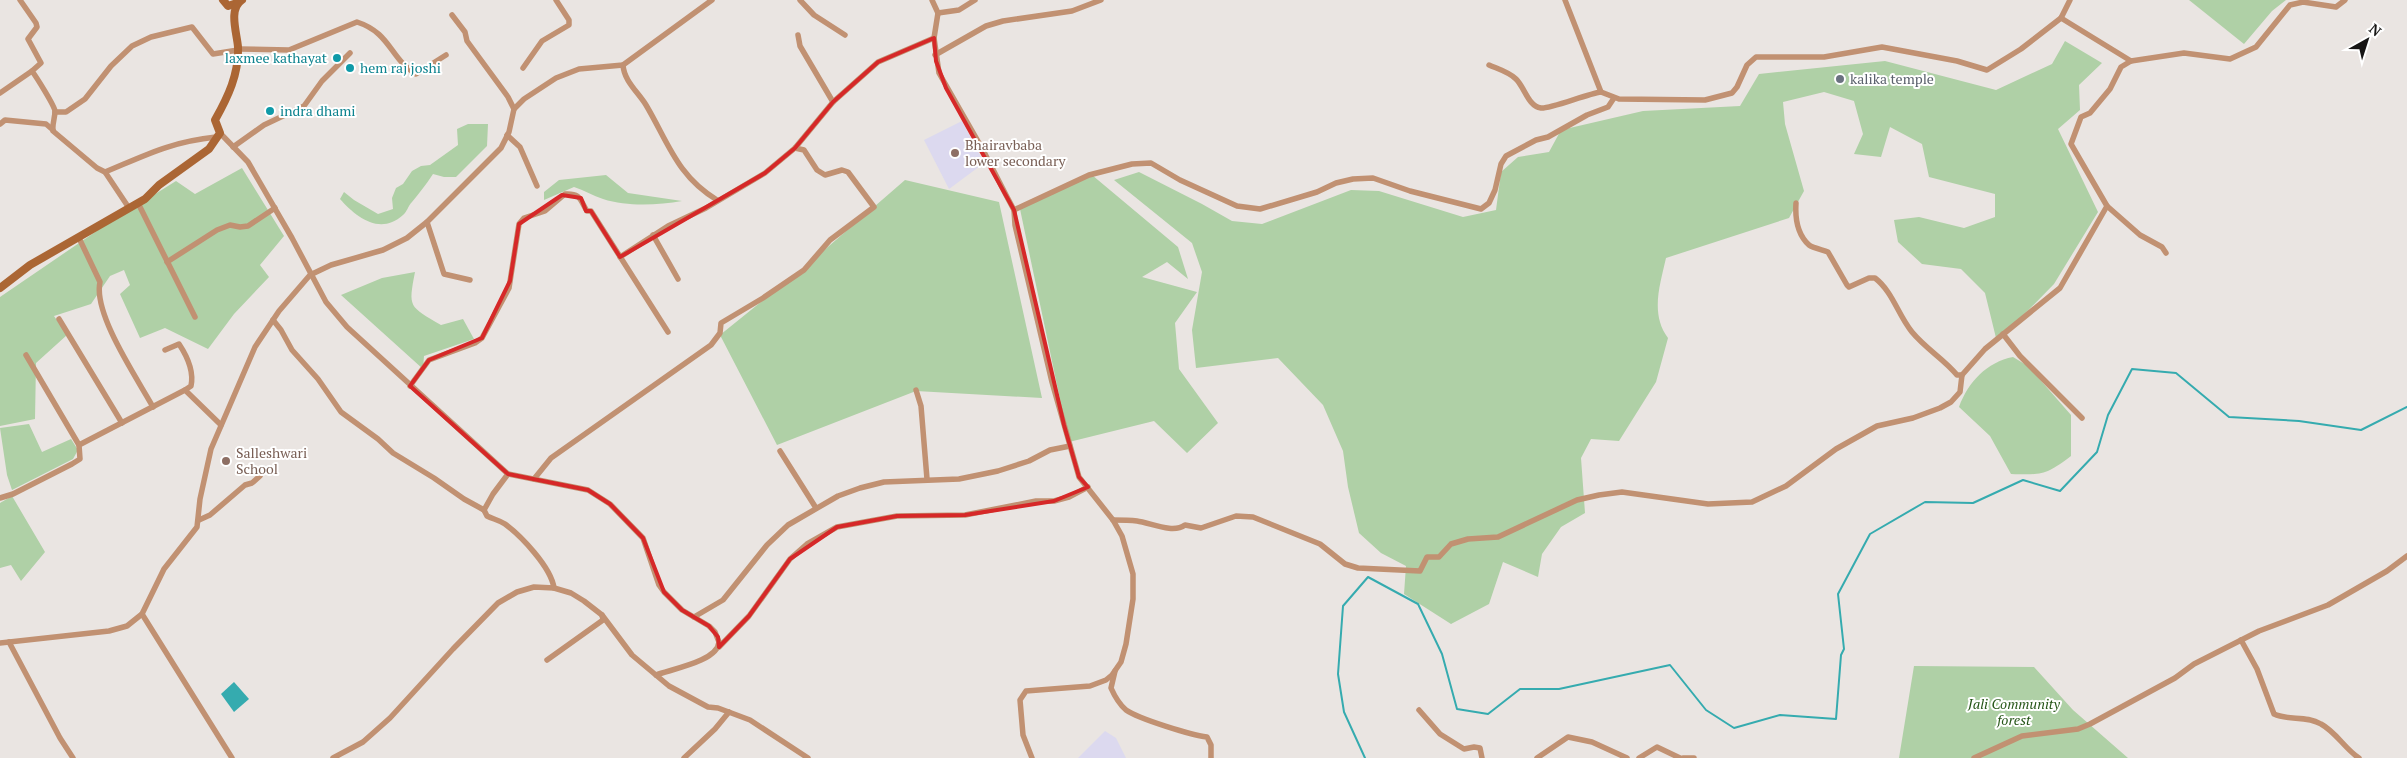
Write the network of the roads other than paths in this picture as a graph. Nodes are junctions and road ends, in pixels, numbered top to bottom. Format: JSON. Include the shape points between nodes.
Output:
{"nodes":[{"id":1,"x":20,"y":0,"type":"edge"},
{"id":2,"x":223,"y":0,"type":"edge"},
{"id":3,"x":556,"y":0,"type":"edge"},
{"id":4,"x":712,"y":0,"type":"edge"},
{"id":5,"x":800,"y":0,"type":"edge"},
{"id":6,"x":932,"y":0,"type":"edge"},
{"id":7,"x":974,"y":0,"type":"edge"},
{"id":8,"x":1101,"y":0,"type":"edge"},
{"id":9,"x":1565,"y":0,"type":"edge"},
{"id":10,"x":2070,"y":0,"type":"edge"},
{"id":11,"x":2345,"y":0,"type":"edge"},
{"id":12,"x":239,"y":2,"type":"edge"},
{"id":13,"x":938,"y":13,"type":"junction"},
{"id":14,"x":452,"y":15,"type":"dead end"},
{"id":15,"x":2061,"y":18,"type":"junction"},
{"id":16,"x":798,"y":35,"type":"dead end"},
{"id":17,"x":845,"y":35,"type":"dead end"},
{"id":18,"x":934,"y":38,"type":"junction"},
{"id":19,"x":238,"y":49,"type":"junction"},
{"id":20,"x":350,"y":53,"type":"dead end"},
{"id":21,"x":446,"y":55,"type":"dead end"},
{"id":22,"x":935,"y":55,"type":"junction"},
{"id":23,"x":2131,"y":61,"type":"junction"},
{"id":24,"x":623,"y":65,"type":"junction"},
{"id":25,"x":1489,"y":65,"type":"dead end"},
{"id":26,"x":523,"y":68,"type":"dead end"},
{"id":27,"x":32,"y":71,"type":"junction"},
{"id":28,"x":1601,"y":92,"type":"junction"},
{"id":29,"x":0,"y":93,"type":"edge"},
{"id":30,"x":1614,"y":98,"type":"junction"},
{"id":31,"x":833,"y":102,"type":"junction"},
{"id":32,"x":514,"y":109,"type":"junction"},
{"id":33,"x":55,"y":112,"type":"junction"},
{"id":34,"x":0,"y":124,"type":"edge"},
{"id":35,"x":53,"y":130,"type":"junction"},
{"id":36,"x":218,"y":135,"type":"junction"},
{"id":37,"x":507,"y":135,"type":"junction"},
{"id":38,"x":233,"y":147,"type":"junction"},
{"id":39,"x":795,"y":148,"type":"junction"},
{"id":40,"x":105,"y":172,"type":"junction"},
{"id":41,"x":537,"y":186,"type":"dead end"},
{"id":42,"x":717,"y":200,"type":"junction"},
{"id":43,"x":138,"y":203,"type":"junction"},
{"id":44,"x":1796,"y":203,"type":"dead end"},
{"id":45,"x":2107,"y":206,"type":"junction"},
{"id":46,"x":129,"y":208,"type":"junction"},
{"id":47,"x":275,"y":208,"type":"junction"},
{"id":48,"x":1014,"y":210,"type":"junction"},
{"id":49,"x":427,"y":222,"type":"junction"},
{"id":50,"x":654,"y":235,"type":"junction"},
{"id":51,"x":79,"y":238,"type":"junction"},
{"id":52,"x":2166,"y":253,"type":"dead end"},
{"id":53,"x":620,"y":257,"type":"junction"},
{"id":54,"x":167,"y":262,"type":"junction"},
{"id":55,"x":310,"y":275,"type":"junction"},
{"id":56,"x":678,"y":278,"type":"dead end"},
{"id":57,"x":470,"y":280,"type":"dead end"},
{"id":58,"x":0,"y":288,"type":"edge"},
{"id":59,"x":195,"y":317,"type":"dead end"},
{"id":60,"x":59,"y":319,"type":"dead end"},
{"id":61,"x":273,"y":320,"type":"junction"},
{"id":62,"x":668,"y":332,"type":"dead end"},
{"id":63,"x":2003,"y":334,"type":"junction"},
{"id":64,"x":165,"y":350,"type":"dead end"},
{"id":65,"x":26,"y":355,"type":"dead end"},
{"id":66,"x":1962,"y":375,"type":"junction"},
{"id":67,"x":410,"y":386,"type":"junction"},
{"id":68,"x":185,"y":390,"type":"junction"},
{"id":69,"x":916,"y":390,"type":"dead end"},
{"id":70,"x":153,"y":407,"type":"junction"},
{"id":71,"x":2082,"y":418,"type":"dead end"},
{"id":72,"x":122,"y":423,"type":"junction"},
{"id":73,"x":221,"y":425,"type":"junction"},
{"id":74,"x":79,"y":446,"type":"junction"},
{"id":75,"x":1070,"y":446,"type":"junction"},
{"id":76,"x":780,"y":451,"type":"dead end"},
{"id":77,"x":508,"y":474,"type":"junction"},
{"id":78,"x":260,"y":476,"type":"dead end"},
{"id":79,"x":534,"y":479,"type":"junction"},
{"id":80,"x":927,"y":479,"type":"junction"},
{"id":81,"x":1088,"y":487,"type":"junction"},
{"id":82,"x":0,"y":498,"type":"edge"},
{"id":83,"x":816,"y":508,"type":"junction"},
{"id":84,"x":484,"y":510,"type":"junction"},
{"id":85,"x":199,"y":520,"type":"junction"},
{"id":86,"x":1113,"y":520,"type":"junction"},
{"id":87,"x":2407,"y":556,"type":"edge"},
{"id":88,"x":554,"y":588,"type":"junction"},
{"id":89,"x":142,"y":614,"type":"junction"},
{"id":90,"x":602,"y":615,"type":"junction"},
{"id":91,"x":694,"y":617,"type":"junction"},
{"id":92,"x":2240,"y":640,"type":"junction"},
{"id":93,"x":9,"y":642,"type":"junction"},
{"id":94,"x":0,"y":643,"type":"edge"},
{"id":95,"x":719,"y":647,"type":"junction"},
{"id":96,"x":548,"y":660,"type":"dead end"},
{"id":97,"x":1116,"y":669,"type":"junction"},
{"id":98,"x":656,"y":674,"type":"junction"},
{"id":99,"x":1419,"y":710,"type":"dead end"},
{"id":100,"x":728,"y":712,"type":"junction"},
{"id":101,"x":73,"y":758,"type":"edge"},
{"id":102,"x":232,"y":758,"type":"edge"},
{"id":103,"x":333,"y":758,"type":"edge"},
{"id":104,"x":684,"y":758,"type":"edge"},
{"id":105,"x":808,"y":758,"type":"edge"},
{"id":106,"x":1032,"y":758,"type":"edge"},
{"id":107,"x":1212,"y":758,"type":"edge"},
{"id":108,"x":1482,"y":758,"type":"edge"},
{"id":109,"x":1537,"y":758,"type":"edge"},
{"id":110,"x":1627,"y":758,"type":"edge"},
{"id":111,"x":1639,"y":758,"type":"edge"},
{"id":112,"x":1682,"y":758,"type":"edge"},
{"id":113,"x":1694,"y":758,"type":"edge"},
{"id":114,"x":1974,"y":758,"type":"edge"},
{"id":115,"x":2359,"y":758,"type":"edge"}],
"edges":[{"from":1,"to":27,"type":"street","via":[[37,27],[28,39],[41,63]]},
{"from":2,"to":12,"type":"street","via":[[228,6]]},
{"from":3,"to":26,"type":"street","via":[[569,25],[542,41]]},
{"from":4,"to":24,"type":"street"},
{"from":5,"to":17,"type":"street","via":[[814,15]]},
{"from":6,"to":13,"type":"street"},
{"from":7,"to":13,"type":"street","via":[[959,10]]},
{"from":8,"to":22,"type":"street","via":[[1072,11],[986,26]]},
{"from":9,"to":28,"type":"street"},
{"from":10,"to":15,"type":"street"},
{"from":11,"to":23,"type":"street","via":[[2336,8],[2303,2],[2290,5],[2256,47],[2230,59],[2184,53]]},
{"from":12,"to":19,"type":"street","via":[[234,10]]},
{"from":13,"to":18,"type":"street"},
{"from":14,"to":32,"type":"street"},
{"from":15,"to":23,"type":"street"},
{"from":15,"to":30,"type":"street","via":[[1986,70],[1957,61],[1882,47],[1824,56],[1756,57],[1747,65],[1738,87],[1722,97],[1670,101]]},
{"from":16,"to":31,"type":"street","via":[[800,46]]},
{"from":18,"to":22,"type":"street"},
{"from":18,"to":31,"type":"street","via":[[878,62]]},
{"from":19,"to":21,"type":"street","via":[[289,50],[357,22],[370,26],[383,36],[406,67],[416,74]]},
{"from":19,"to":33,"type":"street","via":[[211,53],[192,27],[151,37],[132,46],[85,99],[66,112]]},
{"from":19,"to":36,"type":"street","via":[[234,80],[215,120]]},
{"from":20,"to":38,"type":"street","via":[[322,81],[304,106],[264,125]]},
{"from":22,"to":48,"type":"street","via":[[946,88]]},
{"from":23,"to":45,"type":"street","via":[[2121,67],[2110,89],[2090,112],[2081,117],[2071,144]]},
{"from":24,"to":32,"type":"street","via":[[579,69],[564,75],[524,99]]},
{"from":24,"to":42,"type":"street","via":[[627,79],[642,99],[675,160],[695,184]]},
{"from":25,"to":28,"type":"street","via":[[1516,78],[1530,100],[1541,108]]},
{"from":27,"to":29,"type":"street"},
{"from":27,"to":33,"type":"street"},
{"from":28,"to":30,"type":"street"},
{"from":30,"to":48,"type":"street","via":[[1608,107],[1506,156],[1489,203],[1481,209],[1373,178],[1336,183],[1260,209],[1237,206],[1151,163],[1132,164],[1089,175]]},
{"from":31,"to":39,"type":"street"},
{"from":32,"to":37,"type":"street"},
{"from":33,"to":35,"type":"street"},
{"from":34,"to":35,"type":"street","via":[[5,120],[46,124]]},
{"from":35,"to":40,"type":"street"},
{"from":36,"to":38,"type":"street"},
{"from":36,"to":40,"type":"street","via":[[159,148]]},
{"from":36,"to":43,"type":"street","via":[[209,149]]},
{"from":37,"to":41,"type":"street","via":[[520,147]]},
{"from":37,"to":49,"type":"street","via":[[501,148]]},
{"from":38,"to":47,"type":"street","via":[[248,162]]},
{"from":39,"to":42,"type":"street","via":[[765,173]]},
{"from":39,"to":79,"type":"street","via":[[804,150],[817,170],[825,174],[842,170],[848,172],[874,207],[830,240],[804,270],[721,323],[720,333],[711,345],[551,458]]},
{"from":40,"to":46,"type":"street"},
{"from":42,"to":50,"type":"street"},
{"from":43,"to":46,"type":"street"},
{"from":43,"to":54,"type":"street"},
{"from":44,"to":66,"type":"street","via":[[1795,218],[1800,232],[1810,246],[1828,252],[1847,285],[1849,287],[1869,278],[1875,278],[1884,285],[1911,331],[1934,356],[1957,375]]},
{"from":45,"to":52,"type":"street"},
{"from":45,"to":63,"type":"street","via":[[2060,288]]},
{"from":46,"to":51,"type":"street"},
{"from":47,"to":54,"type":"street","via":[[248,226],[230,225],[216,230]]},
{"from":47,"to":55,"type":"street"},
{"from":48,"to":75,"type":"street","via":[[1031,294]]},
{"from":49,"to":55,"type":"street","via":[[407,238],[382,250],[331,265]]},
{"from":49,"to":57,"type":"street","via":[[444,274]]},
{"from":50,"to":53,"type":"street"},
{"from":50,"to":56,"type":"street"},
{"from":51,"to":58,"type":"street","via":[[18,272]]},
{"from":51,"to":70,"type":"street","via":[[100,282],[98,289],[103,316]]},
{"from":53,"to":62,"type":"street"},
{"from":53,"to":67,"type":"street","via":[[591,211],[587,211],[576,194],[565,194],[545,211],[524,218],[519,224],[515,242],[509,288],[486,332],[475,343],[428,360]]},
{"from":54,"to":59,"type":"street"},
{"from":55,"to":61,"type":"street"},
{"from":55,"to":67,"type":"street","via":[[326,302],[347,327]]},
{"from":60,"to":72,"type":"street"},
{"from":61,"to":73,"type":"street","via":[[255,347]]},
{"from":61,"to":84,"type":"street","via":[[292,350],[318,378],[341,412],[393,453]]},
{"from":63,"to":66,"type":"street"},
{"from":63,"to":71,"type":"street","via":[[2020,356]]},
{"from":64,"to":68,"type":"street","via":[[179,344],[184,352],[193,375],[191,386]]},
{"from":65,"to":74,"type":"street"},
{"from":66,"to":86,"type":"street","via":[[1960,392],[1951,402],[1913,418],[1877,426],[1836,449],[1786,486],[1752,502],[1708,504],[1622,492],[1599,495],[1576,500],[1498,537],[1451,544],[1439,557],[1427,557],[1420,571],[1358,568],[1345,564],[1320,544],[1253,517],[1236,516],[1201,528],[1185,525],[1163,528],[1136,521]]},
{"from":67,"to":77,"type":"street"},
{"from":68,"to":70,"type":"street"},
{"from":68,"to":73,"type":"street"},
{"from":69,"to":80,"type":"street","via":[[921,406]]},
{"from":70,"to":72,"type":"street"},
{"from":72,"to":74,"type":"street"},
{"from":73,"to":85,"type":"street","via":[[205,469]]},
{"from":74,"to":82,"type":"street","via":[[80,459]]},
{"from":75,"to":80,"type":"street","via":[[1050,450],[998,471],[959,479]]},
{"from":75,"to":81,"type":"street","via":[[1079,477]]},
{"from":76,"to":83,"type":"street"},
{"from":77,"to":79,"type":"street"},
{"from":77,"to":84,"type":"street"},
{"from":78,"to":85,"type":"street","via":[[210,516]]},
{"from":79,"to":91,"type":"street","via":[[570,484],[588,490],[610,504],[643,538],[664,592]]},
{"from":80,"to":83,"type":"street","via":[[884,482],[860,488]]},
{"from":81,"to":86,"type":"street"},
{"from":81,"to":95,"type":"street","via":[[1054,501],[1036,500],[965,515],[892,517],[837,527],[811,541],[790,559],[749,616]]},
{"from":83,"to":91,"type":"street","via":[[788,525],[767,545],[723,600]]},
{"from":84,"to":88,"type":"street","via":[[487,516],[505,524],[533,553],[552,578]]},
{"from":85,"to":89,"type":"street","via":[[164,569]]},
{"from":86,"to":97,"type":"street","via":[[1122,536],[1133,574],[1126,644]]},
{"from":87,"to":92,"type":"street","via":[[2328,605],[2281,621]]},
{"from":88,"to":90,"type":"street","via":[[571,593]]},
{"from":88,"to":103,"type":"street","via":[[534,587],[517,592],[498,604],[390,718],[363,742]]},
{"from":89,"to":93,"type":"street","via":[[126,626],[109,631]]},
{"from":89,"to":102,"type":"street"},
{"from":90,"to":96,"type":"street","via":[[603,620]]},
{"from":90,"to":98,"type":"street","via":[[632,655]]},
{"from":91,"to":95,"type":"street","via":[[715,632]]},
{"from":92,"to":114,"type":"street","via":[[2090,724],[2078,729],[2022,736]]},
{"from":92,"to":115,"type":"street","via":[[2257,669],[2274,714],[2306,718],[2321,724]]},
{"from":93,"to":94,"type":"street"},
{"from":93,"to":101,"type":"street"},
{"from":95,"to":98,"type":"street","via":[[696,662]]},
{"from":97,"to":106,"type":"street","via":[[1106,680],[1090,686],[1026,691],[1020,700],[1024,736]]},
{"from":97,"to":107,"type":"street","via":[[1111,688],[1125,709],[1185,733],[1207,737]]},
{"from":98,"to":100,"type":"street","via":[[688,698]]},
{"from":99,"to":108,"type":"street","via":[[1445,738],[1464,749],[1480,748]]},
{"from":100,"to":104,"type":"street"},
{"from":100,"to":105,"type":"street","via":[[750,720]]},
{"from":109,"to":110,"type":"street","via":[[1568,737],[1592,742]]},
{"from":111,"to":112,"type":"street","via":[[1657,747]]},
{"from":112,"to":113,"type":"street"}]}
